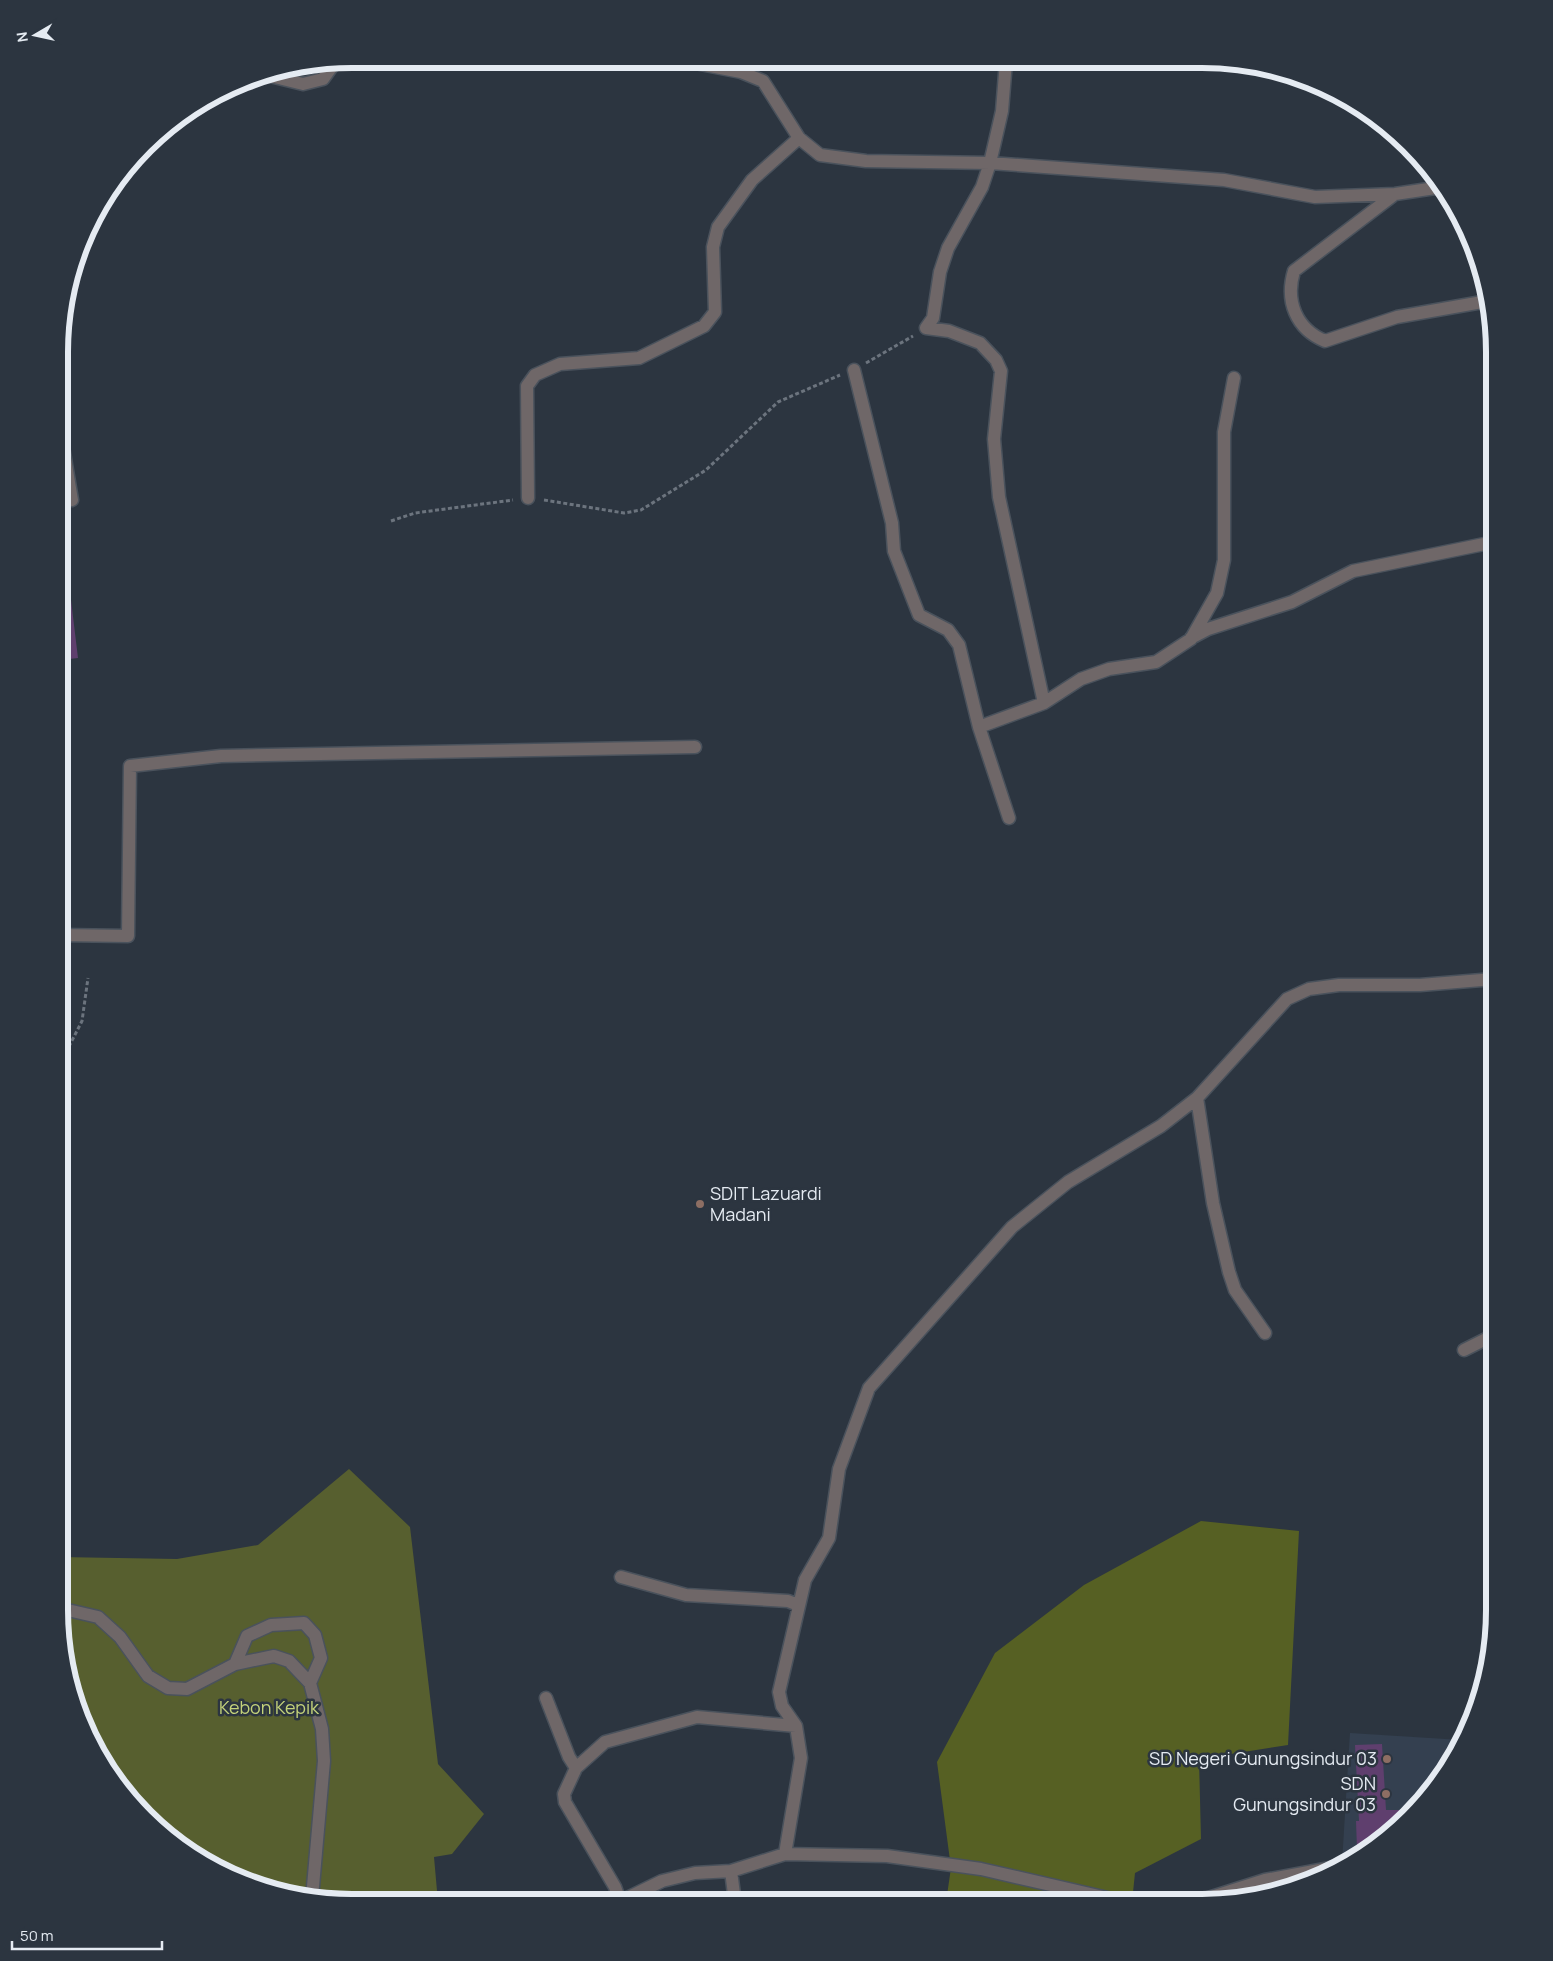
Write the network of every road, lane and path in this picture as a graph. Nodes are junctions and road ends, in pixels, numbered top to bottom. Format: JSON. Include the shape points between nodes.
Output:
{"nodes":[{"id":1,"x":715,"y":67,"type":"edge"},
{"id":2,"x":1006,"y":67,"type":"edge"},
{"id":3,"x":331,"y":68,"type":"edge"},
{"id":4,"x":277,"y":77,"type":"edge"},
{"id":5,"x":799,"y":138,"type":"junction"},
{"id":6,"x":990,"y":163,"type":"junction"},
{"id":7,"x":1434,"y":188,"type":"edge"},
{"id":8,"x":1396,"y":194,"type":"junction"},
{"id":9,"x":1481,"y":302,"type":"edge"},
{"id":10,"x":926,"y":328,"type":"junction"},
{"id":11,"x":854,"y":370,"type":"junction"},
{"id":12,"x":1234,"y":378,"type":"dead end"},
{"id":13,"x":67,"y":470,"type":"edge"},
{"id":14,"x":528,"y":498,"type":"junction"},
{"id":15,"x":72,"y":500,"type":"dead end"},
{"id":16,"x":391,"y":521,"type":"dead end"},
{"id":17,"x":1486,"y":544,"type":"edge"},
{"id":18,"x":1191,"y":639,"type":"junction"},
{"id":19,"x":1044,"y":703,"type":"junction"},
{"id":20,"x":979,"y":727,"type":"junction"},
{"id":21,"x":695,"y":747,"type":"dead end"},
{"id":22,"x":1009,"y":818,"type":"dead end"},
{"id":23,"x":67,"y":935,"type":"edge"},
{"id":24,"x":88,"y":978,"type":"dead end"},
{"id":25,"x":1486,"y":980,"type":"edge"},
{"id":26,"x":67,"y":1050,"type":"edge"},
{"id":27,"x":1197,"y":1098,"type":"junction"},
{"id":28,"x":1265,"y":1332,"type":"dead end"},
{"id":29,"x":1486,"y":1339,"type":"edge"},
{"id":30,"x":1464,"y":1350,"type":"dead end"},
{"id":31,"x":621,"y":1577,"type":"dead end"},
{"id":32,"x":798,"y":1605,"type":"junction"},
{"id":33,"x":67,"y":1610,"type":"edge"},
{"id":34,"x":235,"y":1664,"type":"junction"},
{"id":35,"x":310,"y":1683,"type":"junction"},
{"id":36,"x":546,"y":1698,"type":"dead end"},
{"id":37,"x":796,"y":1726,"type":"junction"},
{"id":38,"x":576,"y":1768,"type":"junction"},
{"id":39,"x":785,"y":1854,"type":"junction"},
{"id":40,"x":731,"y":1871,"type":"junction"},
{"id":41,"x":1311,"y":1872,"type":"edge"},
{"id":42,"x":309,"y":1890,"type":"edge"},
{"id":43,"x":1226,"y":1892,"type":"edge"},
{"id":44,"x":617,"y":1894,"type":"edge"},
{"id":45,"x":636,"y":1894,"type":"edge"},
{"id":46,"x":734,"y":1894,"type":"edge"},
{"id":47,"x":1090,"y":1894,"type":"edge"}],
"edges":[{"from":1,"to":5,"type":"street","via":[[741,72],[763,82]]},
{"from":2,"to":6,"type":"street","via":[[1002,111]]},
{"from":3,"to":4,"type":"street","via":[[323,79],[304,84]]},
{"from":5,"to":6,"type":"street","via":[[820,155],[866,161]]},
{"from":5,"to":14,"type":"street","via":[[752,180],[718,227],[713,247],[715,312],[704,326],[639,358],[560,364],[535,375],[527,386]]},
{"from":6,"to":8,"type":"street","via":[[1224,180],[1315,197]]},
{"from":6,"to":10,"type":"street","via":[[982,187],[948,248],[940,272],[933,318]]},
{"from":7,"to":8,"type":"street"},
{"from":8,"to":9,"type":"street","via":[[1294,271],[1290,285],[1295,316],[1312,336],[1325,341],[1397,317]]},
{"from":10,"to":11,"type":"path"},
{"from":10,"to":19,"type":"street","via":[[949,331],[980,343],[996,360],[1001,371],[994,439],[1000,496]]},
{"from":11,"to":14,"type":"path","via":[[778,402],[706,470],[641,510],[624,513]]},
{"from":11,"to":20,"type":"street","via":[[892,523],[894,551],[920,615],[948,630],[959,645]]},
{"from":12,"to":18,"type":"street","via":[[1224,432],[1224,560],[1217,593]]},
{"from":13,"to":15,"type":"street"},
{"from":14,"to":16,"type":"path","via":[[415,513]]},
{"from":17,"to":18,"type":"street","via":[[1353,571],[1292,602],[1208,628]]},
{"from":18,"to":19,"type":"street","via":[[1156,662],[1109,669],[1081,679]]},
{"from":19,"to":20,"type":"street"},
{"from":20,"to":22,"type":"street"},
{"from":21,"to":23,"type":"street","via":[[221,756],[130,766],[128,936]]},
{"from":24,"to":26,"type":"path","via":[[82,1021]]},
{"from":25,"to":27,"type":"street","via":[[1309,989],[1287,999]]},
{"from":27,"to":28,"type":"street","via":[[1213,1203],[1235,1290]]},
{"from":27,"to":32,"type":"street","via":[[1161,1126],[1068,1182],[1012,1227],[869,1388],[838,1469],[829,1538],[805,1580]]},
{"from":29,"to":30,"type":"street"},
{"from":31,"to":32,"type":"street","via":[[686,1595],[788,1601]]},
{"from":32,"to":37,"type":"street","via":[[779,1692],[782,1706]]},
{"from":33,"to":34,"type":"street","via":[[98,1617],[120,1637],[148,1676],[168,1688],[187,1689]]},
{"from":34,"to":35,"type":"street","via":[[274,1656],[289,1661]]},
{"from":34,"to":35,"type":"street","via":[[247,1636],[271,1625],[304,1623],[315,1635],[320,1658]]},
{"from":35,"to":42,"type":"street","via":[[322,1729],[324,1761]]},
{"from":36,"to":38,"type":"street"},
{"from":37,"to":38,"type":"street","via":[[697,1717],[605,1742]]},
{"from":37,"to":39,"type":"street","via":[[801,1758]]},
{"from":38,"to":44,"type":"street","via":[[564,1794],[564,1802]]},
{"from":39,"to":40,"type":"street"},
{"from":39,"to":47,"type":"street","via":[[887,1856],[972,1867]]},
{"from":40,"to":45,"type":"street","via":[[662,1881]]},
{"from":40,"to":46,"type":"street"},
{"from":41,"to":43,"type":"street","via":[[1265,1880]]}]}
